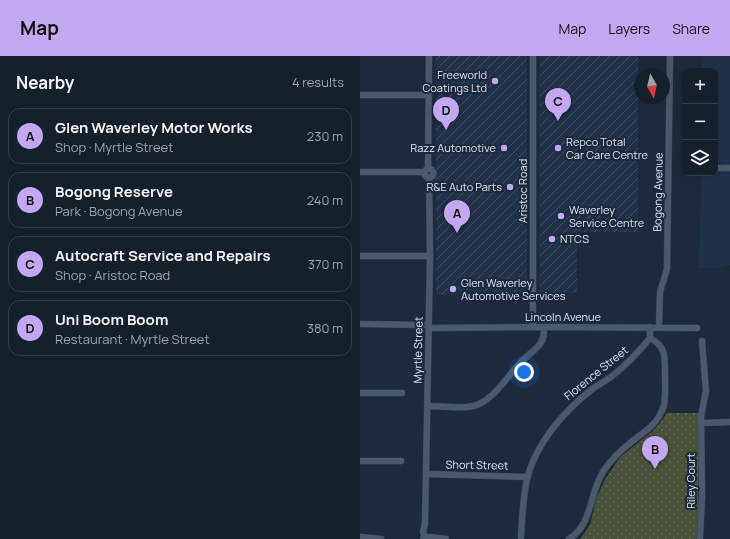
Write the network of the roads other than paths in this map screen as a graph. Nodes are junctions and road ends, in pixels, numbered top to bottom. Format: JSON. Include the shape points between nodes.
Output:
{"nodes":[{"id":1,"x":429,"y":56,"type":"edge"},
{"id":2,"x":533,"y":56,"type":"edge"},
{"id":3,"x":670,"y":56,"type":"edge"},
{"id":4,"x":360,"y":95,"type":"edge"},
{"id":5,"x":429,"y":95,"type":"junction"},
{"id":6,"x":718,"y":168,"type":"edge"},
{"id":7,"x":730,"y":168,"type":"edge"},
{"id":8,"x":426,"y":170,"type":"junction"},
{"id":9,"x":360,"y":172,"type":"edge"},
{"id":10,"x":360,"y":256,"type":"edge"},
{"id":11,"x":430,"y":256,"type":"junction"},
{"id":12,"x":360,"y":324,"type":"edge"},
{"id":13,"x":428,"y":327,"type":"junction"},
{"id":14,"x":533,"y":327,"type":"junction"},
{"id":15,"x":544,"y":327,"type":"junction"},
{"id":16,"x":659,"y":327,"type":"junction"},
{"id":17,"x":650,"y":328,"type":"junction"},
{"id":18,"x":696,"y":328,"type":"dead end"},
{"id":19,"x":650,"y":338,"type":"junction"},
{"id":20,"x":702,"y":341,"type":"dead end"},
{"id":21,"x":360,"y":393,"type":"edge"},
{"id":22,"x":402,"y":393,"type":"dead end"},
{"id":23,"x":428,"y":406,"type":"junction"},
{"id":24,"x":730,"y":422,"type":"edge"},
{"id":25,"x":702,"y":423,"type":"junction"},
{"id":26,"x":360,"y":461,"type":"edge"},
{"id":27,"x":401,"y":461,"type":"dead end"},
{"id":28,"x":426,"y":474,"type":"junction"},
{"id":29,"x":528,"y":477,"type":"junction"},
{"id":30,"x":360,"y":537,"type":"edge"},
{"id":31,"x":426,"y":538,"type":"edge"},
{"id":32,"x":520,"y":538,"type":"edge"},
{"id":33,"x":381,"y":539,"type":"edge"},
{"id":34,"x":442,"y":539,"type":"edge"},
{"id":35,"x":446,"y":539,"type":"edge"},
{"id":36,"x":569,"y":539,"type":"edge"},
{"id":37,"x":700,"y":539,"type":"edge"}],
"edges":[{"from":1,"to":5,"type":"street"},
{"from":2,"to":14,"type":"street","name":"Aristoc Road"},
{"from":3,"to":16,"type":"street","name":"Bogong Avenue","via":[[667,269],[660,292]]},
{"from":4,"to":5,"type":"street"},
{"from":5,"to":8,"type":"street"},
{"from":6,"to":7,"type":"street"},
{"from":8,"to":9,"type":"street"},
{"from":8,"to":11,"type":"street","name":"Myrtle Street","via":[[425,175],[429,177]]},
{"from":10,"to":11,"type":"street"},
{"from":11,"to":13,"type":"street","name":"Myrtle Street"},
{"from":12,"to":13,"type":"street","name":"Lincoln Avenue"},
{"from":13,"to":14,"type":"street","name":"Lincoln Avenue"},
{"from":13,"to":23,"type":"street","name":"Myrtle Street"},
{"from":14,"to":15,"type":"street","name":"Lincoln Avenue"},
{"from":15,"to":17,"type":"street","name":"Lincoln Avenue"},
{"from":15,"to":23,"type":"street","via":[[544,338],[539,345],[489,399],[470,407]]},
{"from":16,"to":17,"type":"street","name":"Lincoln Avenue"},
{"from":16,"to":18,"type":"street","name":"Lincoln Avenue"},
{"from":17,"to":19,"type":"street"},
{"from":19,"to":29,"type":"street","name":"Florence Street","via":[[628,362],[564,414],[546,438]]},
{"from":19,"to":36,"type":"street","via":[[658,342],[664,353],[664,404],[652,427],[618,454],[603,472],[596,486],[586,523]]},
{"from":20,"to":25,"type":"street","name":"Riley Court","via":[[706,391]]},
{"from":21,"to":22,"type":"street"},
{"from":23,"to":28,"type":"street","name":"Myrtle Street"},
{"from":24,"to":25,"type":"street"},
{"from":25,"to":37,"type":"street","name":"Riley Court"},
{"from":26,"to":27,"type":"street"},
{"from":28,"to":29,"type":"street","name":"Short Street"},
{"from":28,"to":31,"type":"street","name":"Myrtle Street"},
{"from":29,"to":32,"type":"street","name":"Florence Street"},
{"from":30,"to":33,"type":"street"},
{"from":31,"to":34,"type":"street"},
{"from":34,"to":35,"type":"street"}]}
